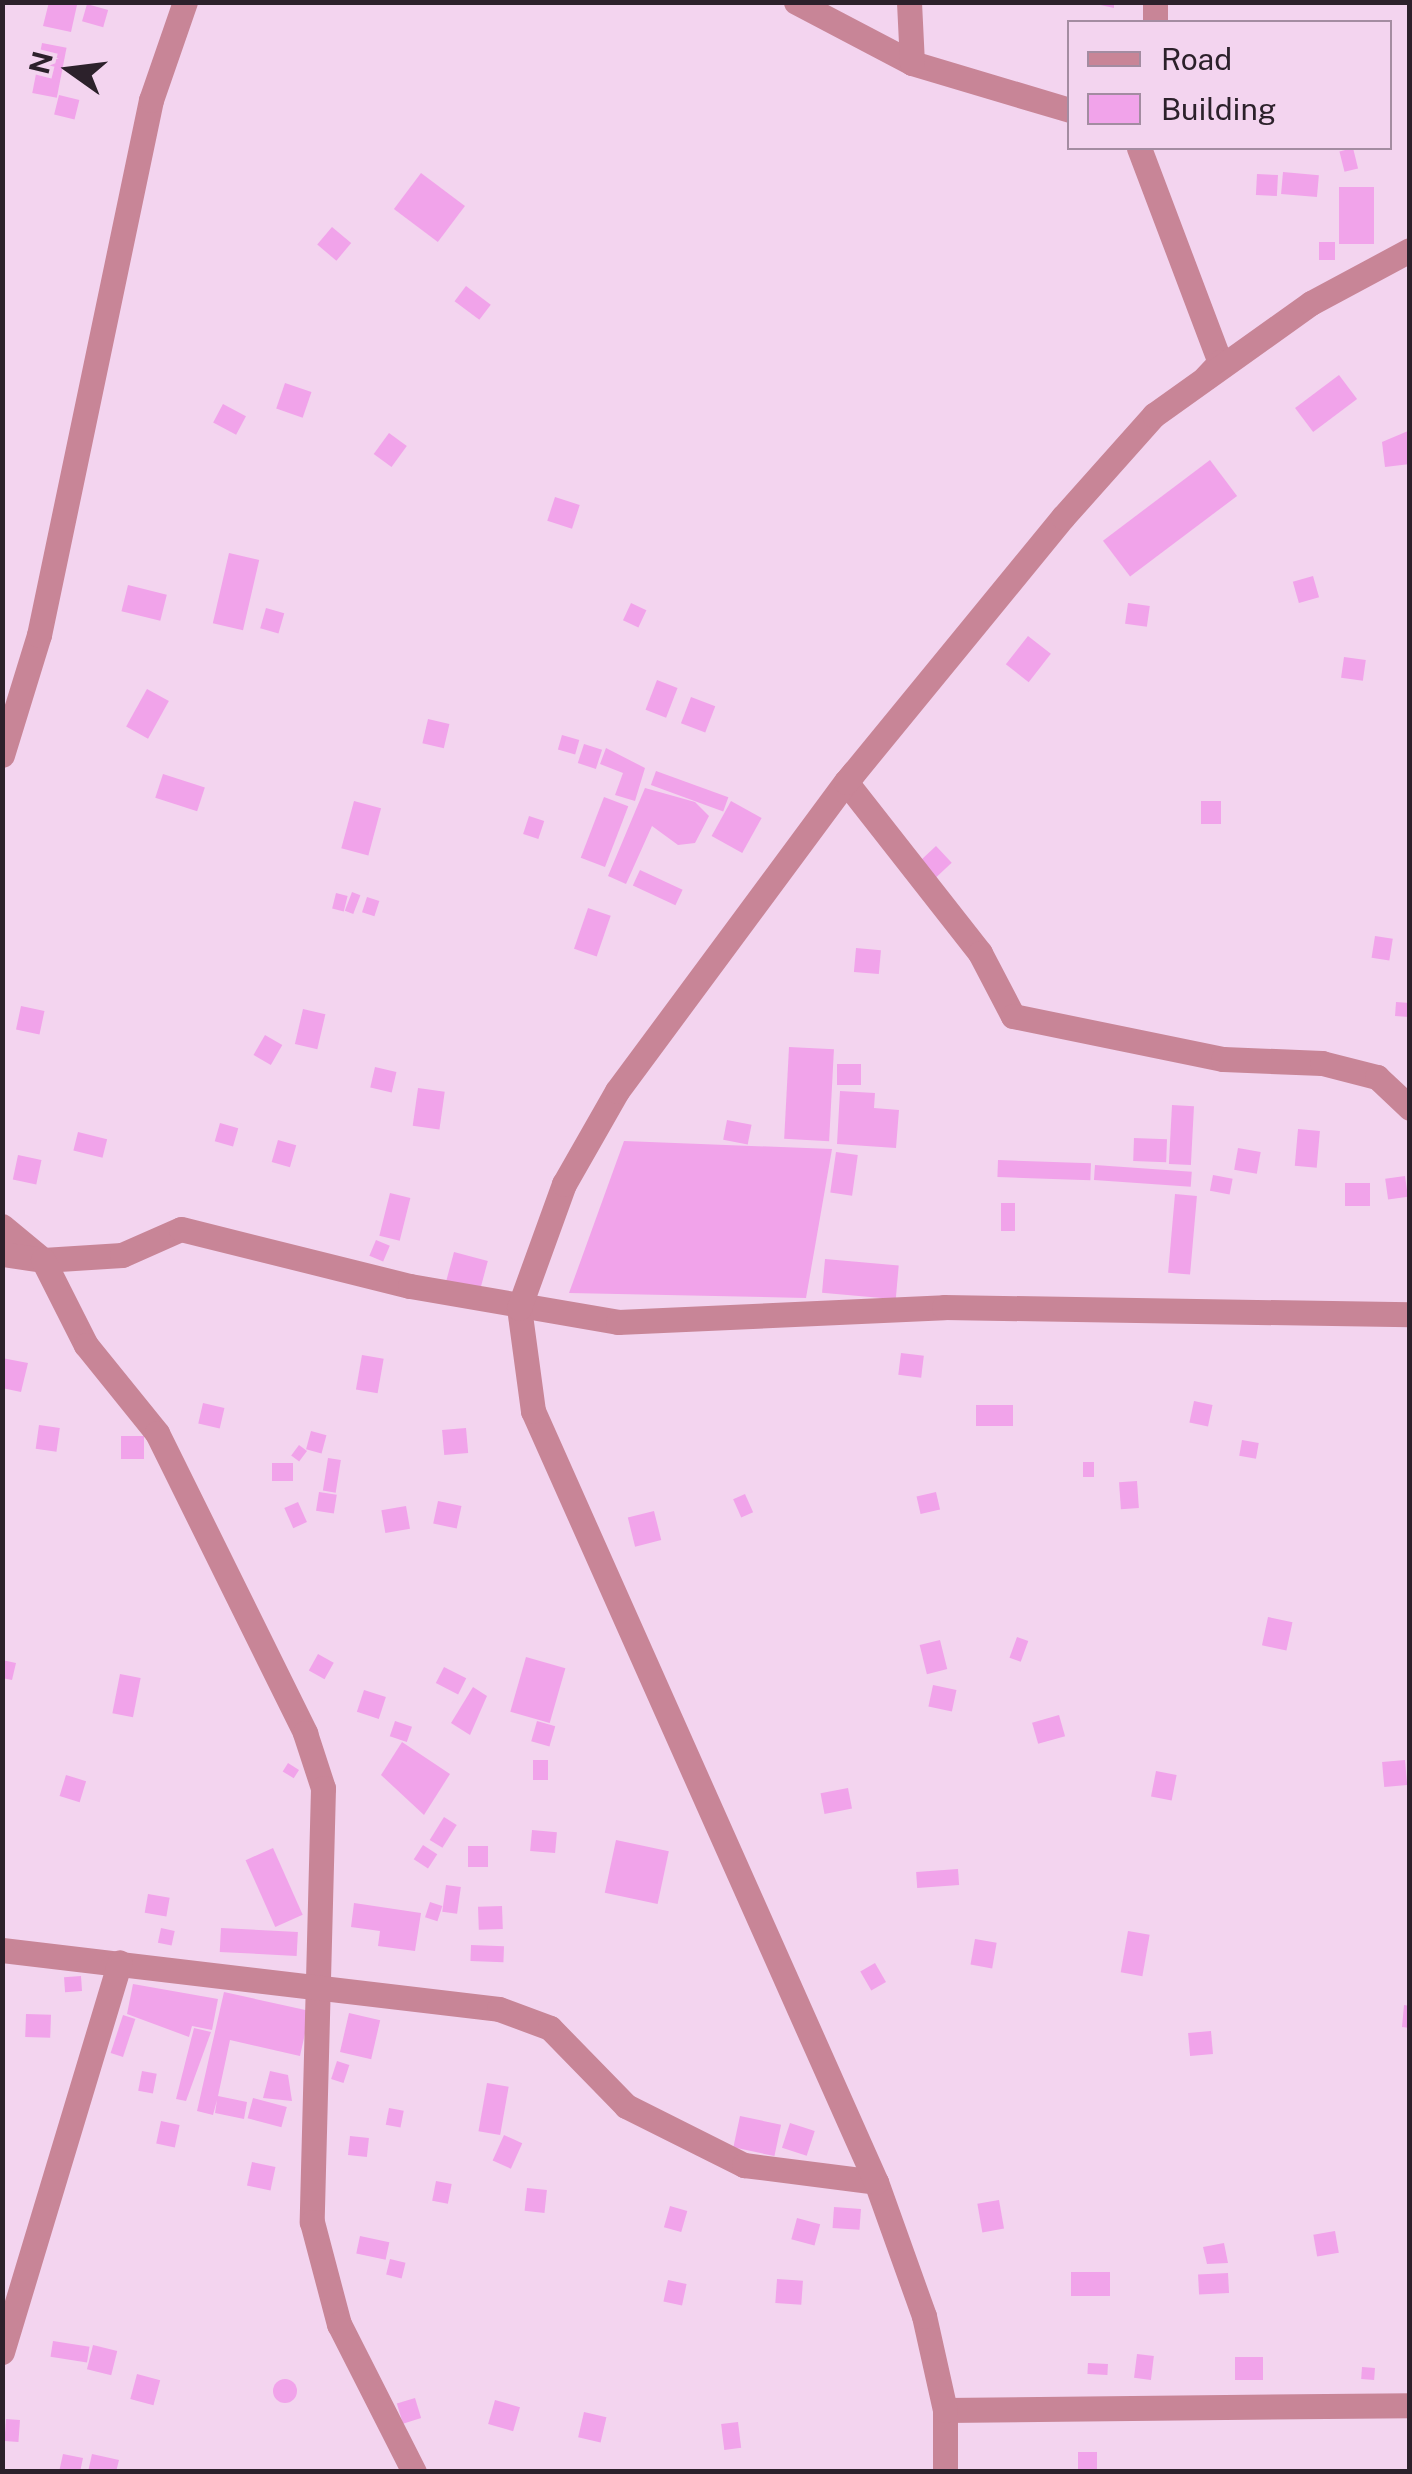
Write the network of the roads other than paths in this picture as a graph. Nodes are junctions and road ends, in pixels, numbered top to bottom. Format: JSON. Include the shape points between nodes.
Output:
{"nodes":[{"id":1,"x":185,"y":2,"type":"edge"},
{"id":2,"x":796,"y":2,"type":"edge"},
{"id":3,"x":909,"y":2,"type":"edge"},
{"id":4,"x":912,"y":63,"type":"junction"},
{"id":5,"x":1067,"y":109,"type":"edge"},
{"id":6,"x":1141,"y":150,"type":"edge"},
{"id":7,"x":1410,"y":250,"type":"edge"},
{"id":8,"x":2,"y":755,"type":"edge"},
{"id":9,"x":846,"y":782,"type":"junction"},
{"id":10,"x":1410,"y":1108,"type":"edge"},
{"id":11,"x":2,"y":1226,"type":"edge"},
{"id":12,"x":2,"y":1254,"type":"edge"},
{"id":13,"x":44,"y":1260,"type":"junction"},
{"id":14,"x":519,"y":1308,"type":"junction"},
{"id":15,"x":1410,"y":1314,"type":"edge"},
{"id":16,"x":2,"y":1950,"type":"edge"},
{"id":17,"x":120,"y":1962,"type":"junction"},
{"id":18,"x":319,"y":1985,"type":"junction"},
{"id":19,"x":876,"y":2182,"type":"junction"},
{"id":20,"x":2,"y":2352,"type":"edge"},
{"id":21,"x":1410,"y":2405,"type":"edge"},
{"id":22,"x":945,"y":2410,"type":"junction"},
{"id":23,"x":414,"y":2472,"type":"edge"},
{"id":24,"x":944,"y":2472,"type":"edge"}],
"edges":[{"from":1,"to":8,"type":"street","via":[[151,100],[39,635]]},
{"from":2,"to":4,"type":"street"},
{"from":3,"to":4,"type":"street"},
{"from":4,"to":5,"type":"street"},
{"from":6,"to":9,"type":"street","via":[[1220,362],[960,628]]},
{"from":7,"to":9,"type":"street","via":[[1311,303],[1154,414]]},
{"from":9,"to":10,"type":"street","via":[[980,953],[1013,1016],[1223,1059],[1322,1063],[1377,1077]]},
{"from":9,"to":14,"type":"street","via":[[617,1091],[564,1184]]},
{"from":11,"to":13,"type":"street"},
{"from":12,"to":13,"type":"street"},
{"from":13,"to":14,"type":"street","via":[[122,1254],[181,1230]]},
{"from":13,"to":18,"type":"street","via":[[86,1346],[186,1485],[306,1734],[323,1788]]},
{"from":14,"to":15,"type":"street","via":[[618,1322],[944,1308]]},
{"from":14,"to":19,"type":"street","via":[[533,1411]]},
{"from":16,"to":17,"type":"street"},
{"from":17,"to":18,"type":"street"},
{"from":17,"to":20,"type":"street"},
{"from":18,"to":19,"type":"street","via":[[499,2009],[550,2028],[626,2106],[744,2165]]},
{"from":18,"to":23,"type":"street","via":[[312,2222],[338,2324]]},
{"from":19,"to":22,"type":"street","via":[[924,2316]]},
{"from":21,"to":22,"type":"street"},
{"from":22,"to":24,"type":"street"}]}
